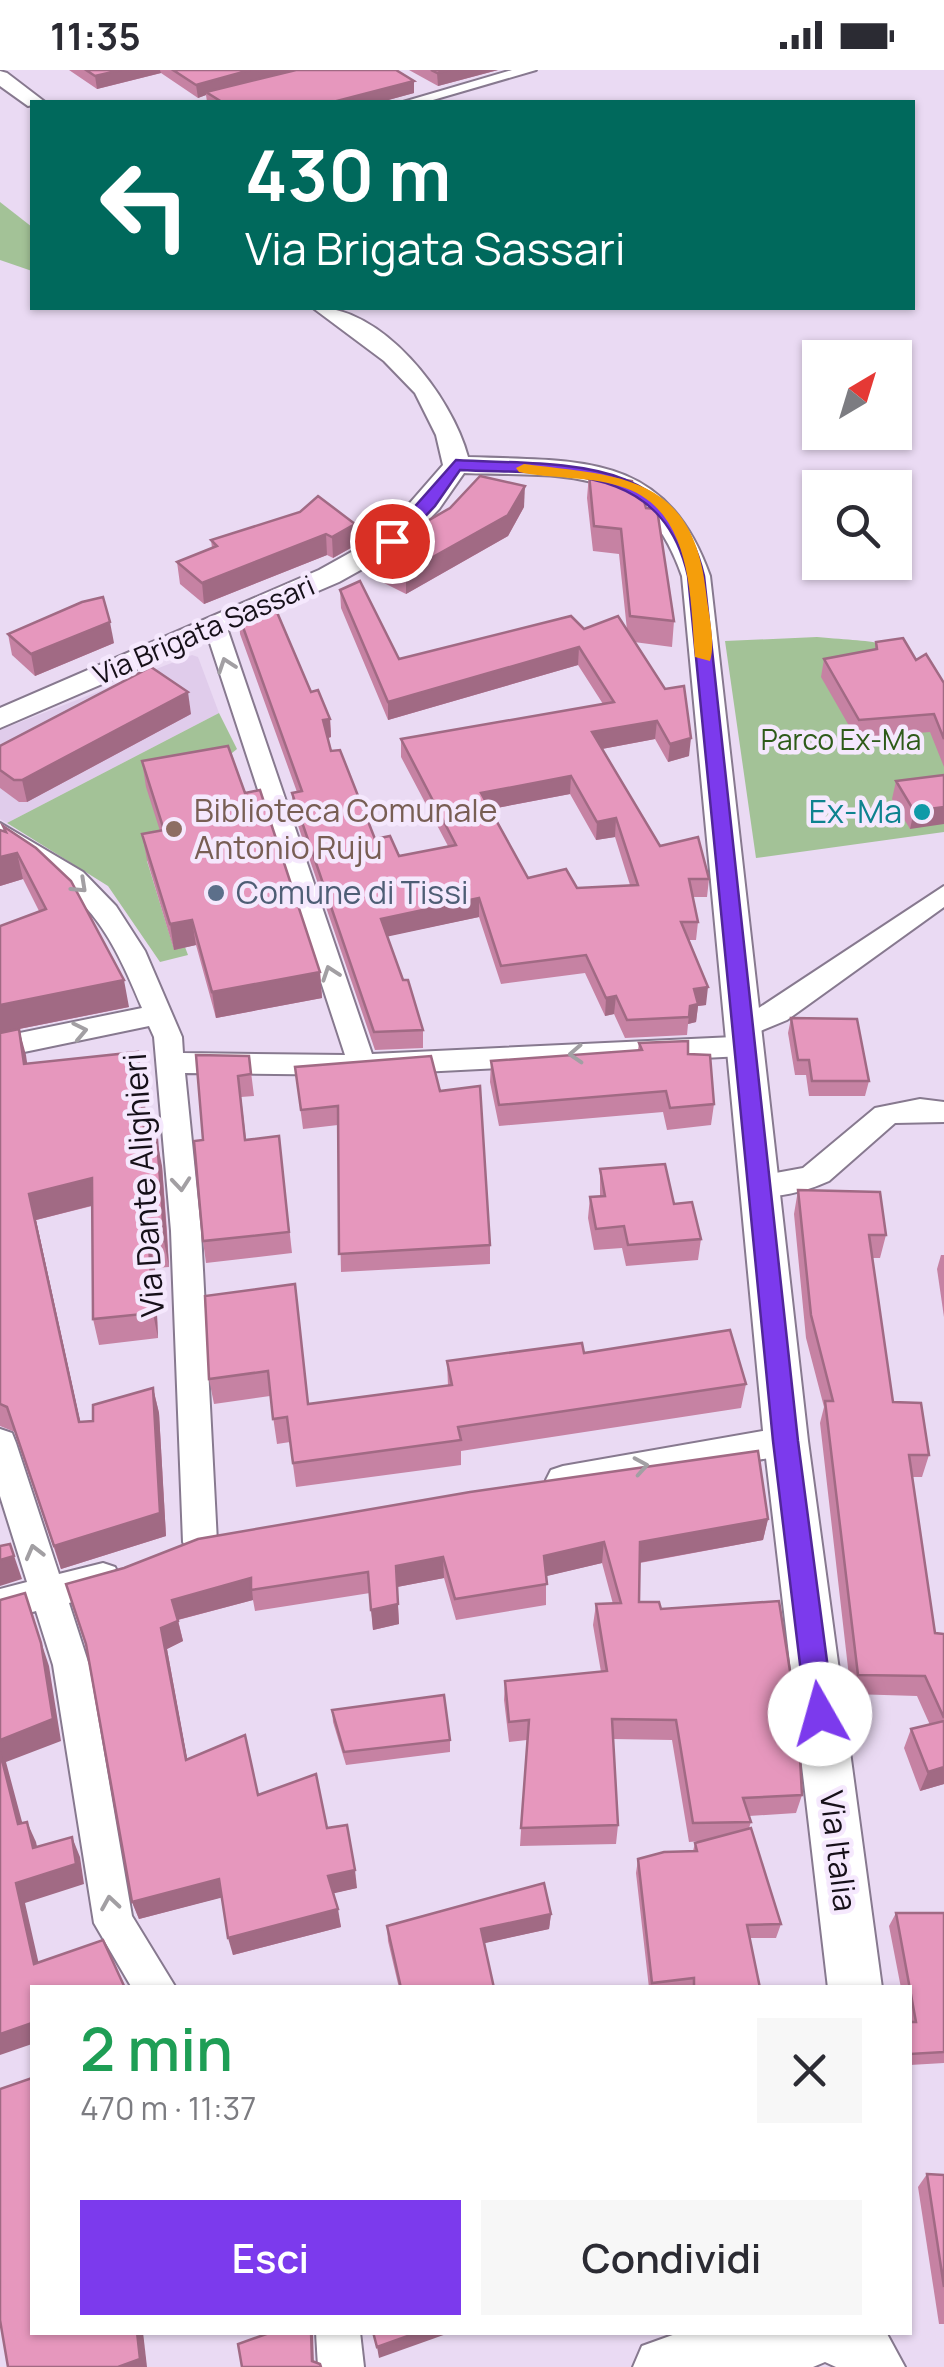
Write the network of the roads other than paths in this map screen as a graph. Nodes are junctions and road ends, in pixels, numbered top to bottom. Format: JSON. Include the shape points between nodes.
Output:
{"nodes":[{"id":1,"x":529,"y":70,"type":"edge"},
{"id":2,"x":0,"y":77,"type":"edge"},
{"id":3,"x":406,"y":78,"type":"edge"},
{"id":4,"x":436,"y":96,"type":"junction"},
{"id":5,"x":32,"y":100,"type":"edge"},
{"id":6,"x":419,"y":100,"type":"edge"},
{"id":7,"x":329,"y":310,"type":"edge"},
{"id":8,"x":456,"y":465,"type":"junction"},
{"id":9,"x":215,"y":626,"type":"junction"},
{"id":10,"x":0,"y":719,"type":"edge"},
{"id":11,"x":0,"y":831,"type":"edge"},
{"id":12,"x":944,"y":894,"type":"edge"},
{"id":13,"x":159,"y":1014,"type":"junction"},
{"id":14,"x":742,"y":1037,"type":"junction"},
{"id":15,"x":0,"y":1048,"type":"edge"},
{"id":16,"x":170,"y":1064,"type":"junction"},
{"id":17,"x":362,"y":1065,"type":"junction"},
{"id":18,"x":944,"y":1112,"type":"edge"},
{"id":19,"x":758,"y":1186,"type":"junction"},
{"id":20,"x":786,"y":1441,"type":"junction"},
{"id":21,"x":0,"y":1443,"type":"edge"},
{"id":22,"x":524,"y":1487,"type":"edge"},
{"id":23,"x":238,"y":1536,"type":"edge"},
{"id":24,"x":200,"y":1542,"type":"junction"},
{"id":25,"x":164,"y":1557,"type":"edge"},
{"id":26,"x":128,"y":1571,"type":"edge"},
{"id":27,"x":45,"y":1594,"type":"junction"},
{"id":28,"x":0,"y":1606,"type":"edge"},
{"id":29,"x":154,"y":1985,"type":"edge"},
{"id":30,"x":855,"y":1985,"type":"edge"},
{"id":31,"x":338,"y":2335,"type":"edge"},
{"id":32,"x":852,"y":2342,"type":"edge"},
{"id":33,"x":341,"y":2367,"type":"edge"},
{"id":34,"x":664,"y":2367,"type":"edge"},
{"id":35,"x":776,"y":2367,"type":"edge"}],
"edges":[{"from":1,"to":4,"type":"street"},
{"from":2,"to":5,"type":"main road"},
{"from":3,"to":4,"type":"street"},
{"from":4,"to":6,"type":"street"},
{"from":7,"to":8,"type":"main road","via":[[430,391],[449,422]]},
{"from":8,"to":9,"type":"main road","name":"Via Brigata Sassari","via":[[392,541]]},
{"from":8,"to":14,"type":"main road","name":"Via Italia","via":[[563,470],[623,482],[650,495],[688,544]]},
{"from":9,"to":10,"type":"main road","name":"Via Brigata Sassari"},
{"from":17,"to":9,"type":"street","one_way":true},
{"from":11,"to":13,"type":"street","name":"Via Dante Alighieri","one_way":true,"via":[[74,878],[106,912],[132,951]]},
{"from":12,"to":14,"type":"street"},
{"from":15,"to":13,"type":"street","one_way":true},
{"from":13,"to":16,"type":"street","name":"Via Dante Alighieri"},
{"from":14,"to":17,"type":"street","one_way":true},
{"from":14,"to":19,"type":"main road","name":"Via Italia"},
{"from":16,"to":17,"type":"street"},
{"from":16,"to":24,"type":"street","name":"Via Dante Alighieri","one_way":true,"via":[[186,1231]]},
{"from":18,"to":19,"type":"street","via":[[912,1106],[861,1129],[817,1175]]},
{"from":19,"to":20,"type":"main road","name":"Via Italia"},
{"from":22,"to":20,"type":"street","one_way":true},
{"from":20,"to":30,"type":"main road","name":"Via Italia"},
{"from":27,"to":21,"type":"street","one_way":true},
{"from":23,"to":24,"type":"street"},
{"from":24,"to":25,"type":"street"},
{"from":26,"to":27,"type":"street"},
{"from":27,"to":28,"type":"street"},
{"from":29,"to":27,"type":"street","one_way":true,"via":[[114,1923],[70,1665]]},
{"from":31,"to":33,"type":"street"},
{"from":32,"to":35,"type":"main road","via":[[797,2339]]},
{"from":34,"to":35,"type":"main road","via":[[699,2358]]}]}
